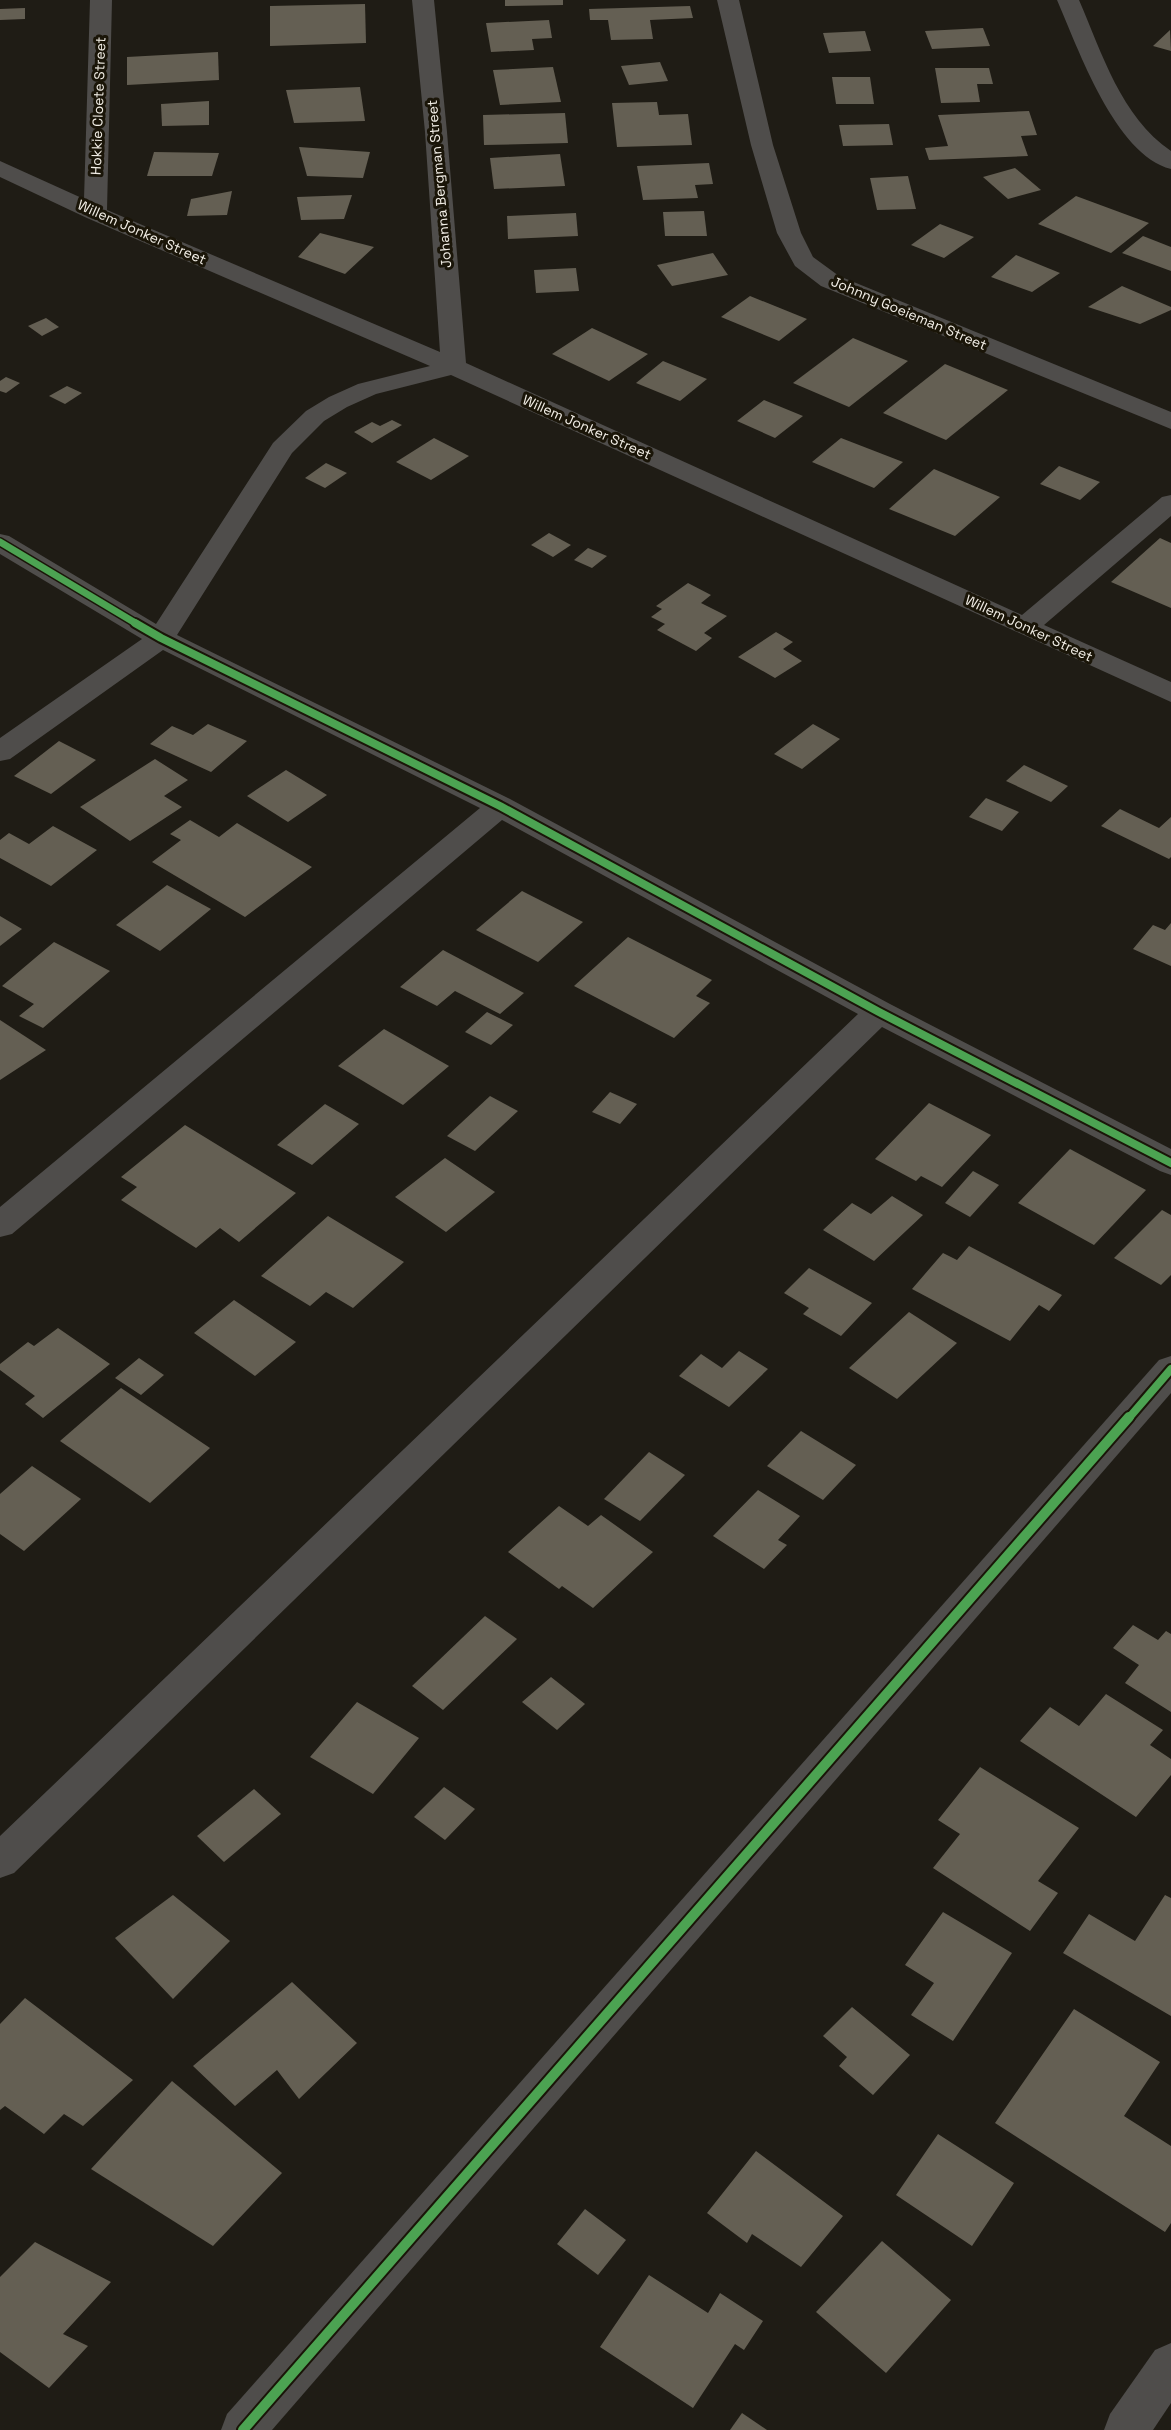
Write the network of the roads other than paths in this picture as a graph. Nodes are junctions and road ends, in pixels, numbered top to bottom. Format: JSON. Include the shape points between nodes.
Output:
{"nodes":[{"id":1,"x":101,"y":0,"type":"edge"},
{"id":2,"x":423,"y":0,"type":"edge"},
{"id":3,"x":728,"y":0,"type":"edge"},
{"id":4,"x":1068,"y":0,"type":"edge"},
{"id":5,"x":1171,"y":162,"type":"edge"},
{"id":6,"x":0,"y":168,"type":"edge"},
{"id":7,"x":95,"y":213,"type":"junction"},
{"id":8,"x":454,"y":367,"type":"junction"},
{"id":9,"x":1171,"y":421,"type":"edge"},
{"id":10,"x":1171,"y":503,"type":"edge"},
{"id":11,"x":0,"y":542,"type":"edge"},
{"id":12,"x":1026,"y":626,"type":"junction"},
{"id":13,"x":162,"y":638,"type":"junction"},
{"id":14,"x":1171,"y":693,"type":"edge"},
{"id":15,"x":0,"y":752,"type":"edge"},
{"id":16,"x":500,"y":807,"type":"junction"},
{"id":17,"x":879,"y":1012,"type":"junction"},
{"id":18,"x":1171,"y":1163,"type":"edge"},
{"id":19,"x":0,"y":1225,"type":"edge"},
{"id":20,"x":1171,"y":1369,"type":"edge"},
{"id":21,"x":0,"y":1860,"type":"edge"},
{"id":22,"x":1171,"y":2364,"type":"edge"},
{"id":23,"x":243,"y":2430,"type":"edge"},
{"id":24,"x":1126,"y":2430,"type":"edge"}],
"edges":[{"from":1,"to":7,"type":"street","name":"Hokkie Cloete Street"},
{"from":2,"to":8,"type":"street","name":"Johanna Bergman Street"},
{"from":3,"to":9,"type":"street","name":"Johnny Goeieman Street","via":[[762,145],[789,233],[803,261],[830,280]]},
{"from":4,"to":5,"type":"street","via":[[1119,111],[1141,141]]},
{"from":6,"to":7,"type":"street","name":"Willem Jonker Street"},
{"from":7,"to":8,"type":"street","name":"Willem Jonker Street"},
{"from":8,"to":12,"type":"street","name":"Willem Jonker Street"},
{"from":8,"to":13,"type":"street","via":[[367,389],[315,416],[282,448]]},
{"from":10,"to":12,"type":"street"},
{"from":11,"to":13,"type":"street"},
{"from":12,"to":14,"type":"street","name":"Willem Jonker Street"},
{"from":13,"to":15,"type":"street"},
{"from":13,"to":16,"type":"street"},
{"from":16,"to":17,"type":"street"},
{"from":16,"to":19,"type":"street"},
{"from":17,"to":18,"type":"street"},
{"from":17,"to":21,"type":"street"},
{"from":20,"to":23,"type":"street"},
{"from":22,"to":24,"type":"street"}]}
